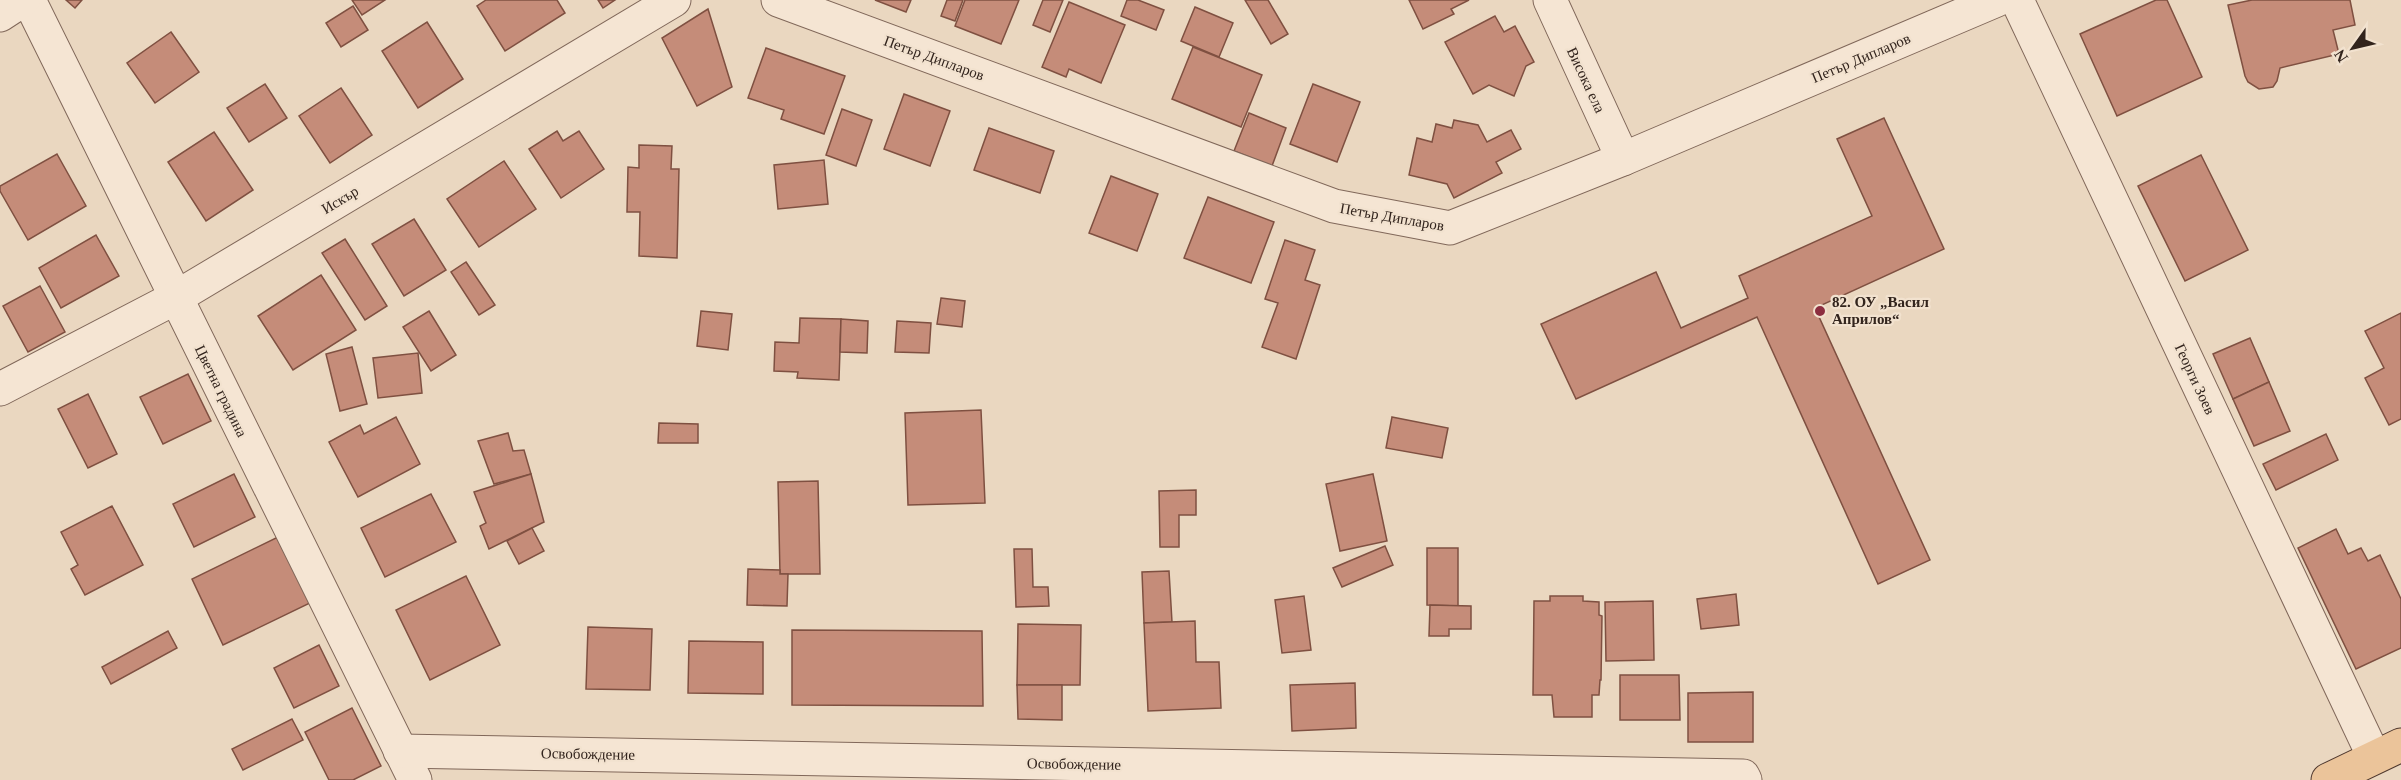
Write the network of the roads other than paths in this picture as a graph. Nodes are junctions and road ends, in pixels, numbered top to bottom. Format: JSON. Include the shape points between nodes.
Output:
{"nodes":[{"id":1,"x":23,"y":0,"type":"edge"},
{"id":2,"x":29,"y":0,"type":"edge"},
{"id":3,"x":674,"y":0,"type":"edge"},
{"id":4,"x":778,"y":0,"type":"edge"},
{"id":5,"x":1550,"y":0,"type":"edge"},
{"id":6,"x":1997,"y":0,"type":"edge"},
{"id":7,"x":2017,"y":0,"type":"edge"},
{"id":8,"x":0,"y":15,"type":"edge"},
{"id":9,"x":1623,"y":159,"type":"junction"},
{"id":10,"x":175,"y":298,"type":"junction"},
{"id":11,"x":0,"y":389,"type":"edge"},
{"id":12,"x":400,"y":751,"type":"junction"},
{"id":13,"x":2387,"y":751,"type":"edge"},
{"id":14,"x":415,"y":780,"type":"edge"},
{"id":15,"x":1745,"y":780,"type":"edge"},
{"id":16,"x":2328,"y":780,"type":"edge"}],
"edges":[{"from":1,"to":8,"type":"street"},
{"from":2,"to":10,"type":"street","name":"Цветна градина"},
{"from":3,"to":10,"type":"street","name":"Искър"},
{"from":4,"to":9,"type":"street","name":"Петър Дипларов","via":[[1346,209],[1450,228]]},
{"from":5,"to":9,"type":"street","name":"Висока ела"},
{"from":6,"to":9,"type":"street","name":"Петър Дипларов"},
{"from":7,"to":13,"type":"street","name":"Георги Зоев"},
{"from":10,"to":11,"type":"street","name":"Искър"},
{"from":10,"to":12,"type":"street","name":"Цветна градина"},
{"from":12,"to":14,"type":"street","name":"Цветна градина"},
{"from":12,"to":15,"type":"street","name":"Освобождение","via":[[1743,776]]},
{"from":13,"to":16,"type":"main road"}]}
